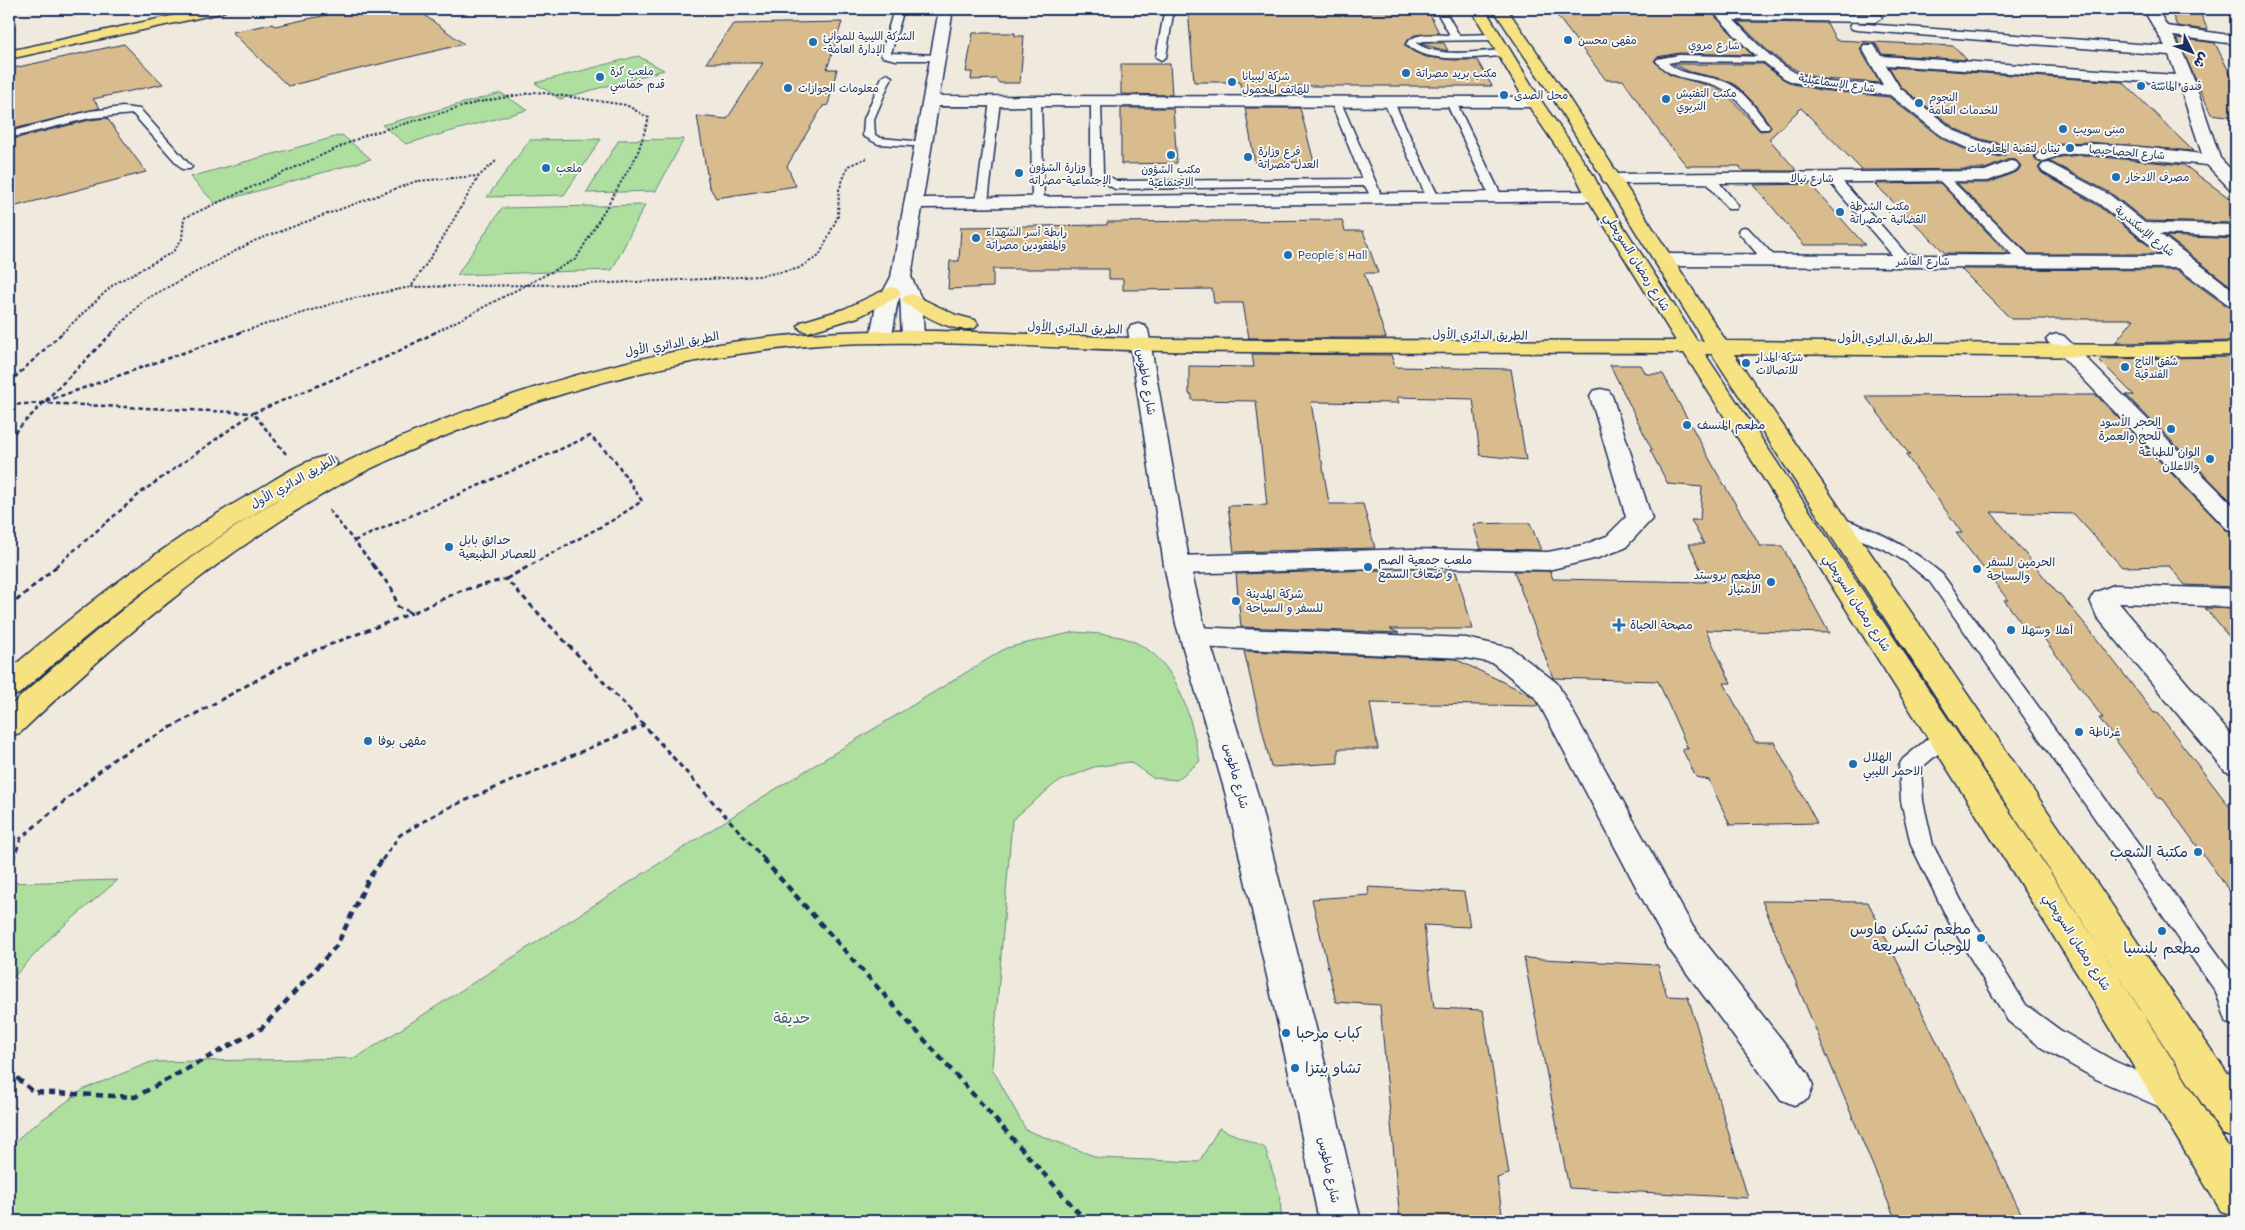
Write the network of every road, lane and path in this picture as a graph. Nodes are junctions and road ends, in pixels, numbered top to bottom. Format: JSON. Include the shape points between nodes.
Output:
{"nodes":[{"id":1,"x":186,"y":9,"type":"edge"},
{"id":2,"x":221,"y":9,"type":"edge"},
{"id":3,"x":899,"y":9,"type":"edge"},
{"id":4,"x":946,"y":9,"type":"edge"},
{"id":5,"x":1174,"y":9,"type":"edge"},
{"id":6,"x":1440,"y":9,"type":"edge"},
{"id":7,"x":1478,"y":9,"type":"edge"},
{"id":8,"x":1500,"y":9,"type":"edge"},
{"id":9,"x":2150,"y":9,"type":"edge"},
{"id":10,"x":1720,"y":12,"type":"edge"},
{"id":11,"x":1878,"y":13,"type":"edge"},
{"id":12,"x":1856,"y":26,"type":"junction"},
{"id":13,"x":100,"y":30,"type":"junction"},
{"id":14,"x":2162,"y":30,"type":"junction"},
{"id":15,"x":1456,"y":37,"type":"junction"},
{"id":16,"x":2236,"y":40,"type":"edge"},
{"id":17,"x":1499,"y":45,"type":"junction"},
{"id":18,"x":2175,"y":51,"type":"junction"},
{"id":19,"x":10,"y":52,"type":"edge"},
{"id":20,"x":1162,"y":57,"type":"dead end"},
{"id":21,"x":937,"y":58,"type":"junction"},
{"id":22,"x":1767,"y":59,"type":"junction"},
{"id":23,"x":1876,"y":60,"type":"junction"},
{"id":24,"x":1661,"y":61,"type":"joint"},
{"id":25,"x":886,"y":77,"type":"dead end"},
{"id":26,"x":2186,"y":80,"type":"junction"},
{"id":27,"x":1894,"y":91,"type":"junction"},
{"id":28,"x":1336,"y":100,"type":"junction"},
{"id":29,"x":1388,"y":100,"type":"junction"},
{"id":30,"x":1450,"y":100,"type":"junction"},
{"id":31,"x":929,"y":101,"type":"junction"},
{"id":32,"x":995,"y":101,"type":"junction"},
{"id":33,"x":1036,"y":101,"type":"junction"},
{"id":34,"x":1096,"y":101,"type":"junction"},
{"id":35,"x":1534,"y":102,"type":"junction"},
{"id":36,"x":1764,"y":127,"type":"dead end"},
{"id":37,"x":9,"y":135,"type":"edge"},
{"id":38,"x":924,"y":145,"type":"junction"},
{"id":39,"x":868,"y":157,"type":"dead end"},
{"id":40,"x":496,"y":160,"type":"dead end"},
{"id":41,"x":2212,"y":160,"type":"junction"},
{"id":42,"x":2037,"y":163,"type":"junction"},
{"id":43,"x":2010,"y":166,"type":"junction"},
{"id":44,"x":186,"y":167,"type":"dead end"},
{"id":45,"x":479,"y":176,"type":"junction"},
{"id":46,"x":1941,"y":176,"type":"junction"},
{"id":47,"x":1832,"y":177,"type":"junction"},
{"id":48,"x":1709,"y":178,"type":"junction"},
{"id":49,"x":2236,"y":185,"type":"edge"},
{"id":50,"x":1603,"y":188,"type":"junction"},
{"id":51,"x":1373,"y":190,"type":"junction"},
{"id":52,"x":1496,"y":197,"type":"junction"},
{"id":53,"x":1433,"y":198,"type":"junction"},
{"id":54,"x":982,"y":202,"type":"junction"},
{"id":55,"x":1038,"y":202,"type":"junction"},
{"id":56,"x":914,"y":203,"type":"junction"},
{"id":57,"x":1732,"y":206,"type":"dead end"},
{"id":58,"x":2142,"y":228,"type":"junction"},
{"id":59,"x":1744,"y":231,"type":"dead end"},
{"id":60,"x":2236,"y":231,"type":"edge"},
{"id":61,"x":1663,"y":260,"type":"junction"},
{"id":62,"x":1771,"y":261,"type":"junction"},
{"id":63,"x":1905,"y":261,"type":"junction"},
{"id":64,"x":2027,"y":262,"type":"junction"},
{"id":65,"x":2183,"y":262,"type":"junction"},
{"id":66,"x":896,"y":285,"type":"junction"},
{"id":67,"x":527,"y":286,"type":"junction"},
{"id":68,"x":411,"y":287,"type":"junction"},
{"id":69,"x":912,"y":300,"type":"junction"},
{"id":70,"x":2236,"y":301,"type":"edge"},
{"id":71,"x":968,"y":324,"type":"junction"},
{"id":72,"x":808,"y":326,"type":"junction"},
{"id":73,"x":882,"y":330,"type":"junction"},
{"id":74,"x":912,"y":330,"type":"junction"},
{"id":75,"x":1139,"y":337,"type":"junction"},
{"id":76,"x":2236,"y":337,"type":"edge"},
{"id":77,"x":1702,"y":343,"type":"junction"},
{"id":78,"x":2062,"y":345,"type":"junction"},
{"id":79,"x":2236,"y":350,"type":"edge"},
{"id":80,"x":9,"y":383,"type":"edge"},
{"id":81,"x":1601,"y":396,"type":"dead end"},
{"id":82,"x":42,"y":403,"type":"junction"},
{"id":83,"x":9,"y":405,"type":"edge"},
{"id":84,"x":253,"y":413,"type":"junction"},
{"id":85,"x":9,"y":438,"type":"edge"},
{"id":86,"x":308,"y":482,"type":"junction"},
{"id":87,"x":1836,"y":523,"type":"junction"},
{"id":88,"x":2236,"y":523,"type":"edge"},
{"id":89,"x":354,"y":541,"type":"junction"},
{"id":90,"x":1177,"y":565,"type":"junction"},
{"id":91,"x":506,"y":579,"type":"junction"},
{"id":92,"x":2236,"y":598,"type":"edge"},
{"id":93,"x":9,"y":606,"type":"edge"},
{"id":94,"x":412,"y":612,"type":"junction"},
{"id":95,"x":1194,"y":637,"type":"junction"},
{"id":96,"x":9,"y":686,"type":"edge"},
{"id":97,"x":9,"y":725,"type":"edge"},
{"id":98,"x":644,"y":725,"type":"junction"},
{"id":99,"x":2225,"y":734,"type":"edge"},
{"id":100,"x":1944,"y":737,"type":"junction"},
{"id":101,"x":2236,"y":762,"type":"edge"},
{"id":102,"x":9,"y":870,"type":"edge"},
{"id":103,"x":2236,"y":1015,"type":"edge"},
{"id":104,"x":9,"y":1045,"type":"edge"},
{"id":105,"x":2236,"y":1083,"type":"edge"},
{"id":106,"x":1794,"y":1086,"type":"dead end"},
{"id":107,"x":2179,"y":1103,"type":"junction"},
{"id":108,"x":2234,"y":1116,"type":"edge"},
{"id":109,"x":2236,"y":1196,"type":"edge"},
{"id":110,"x":1086,"y":1221,"type":"edge"},
{"id":111,"x":1340,"y":1221,"type":"edge"}],
"edges":[{"from":1,"to":13,"type":"main road"},
{"from":2,"to":13,"type":"main road"},
{"from":3,"to":21,"type":"lane","via":[[886,55]]},
{"from":4,"to":21,"type":"street"},
{"from":5,"to":20,"type":"lane","via":[[1169,13]]},
{"from":6,"to":15,"type":"lane"},
{"from":7,"to":17,"type":"main road","name":"شارع رمضان السويحلي"},
{"from":8,"to":50,"type":"main road","name":"شارع رمضان السويحلي","via":[[1558,94]]},
{"from":9,"to":14,"type":"street"},
{"from":10,"to":11,"type":"street"},
{"from":10,"to":22,"type":"street","name":"شارع الإسماعيلية"},
{"from":11,"to":12,"type":"street"},
{"from":12,"to":18,"type":"street"},
{"from":12,"to":23,"type":"street"},
{"from":13,"to":19,"type":"main road"},
{"from":14,"to":16,"type":"street"},
{"from":14,"to":18,"type":"street"},
{"from":15,"to":17,"type":"lane"},
{"from":15,"to":17,"type":"lane","via":[[1422,38],[1411,44],[1417,50],[1430,53]]},
{"from":17,"to":35,"type":"main road","name":"شارع رمضان السويحلي"},
{"from":18,"to":26,"type":"street"},
{"from":21,"to":31,"type":"street"},
{"from":22,"to":24,"type":"lane","name":"شارع مروي","via":[[1679,58]]},
{"from":22,"to":27,"type":"street","name":"شارع الإسماعيلية","via":[[1800,79]]},
{"from":23,"to":26,"type":"street"},
{"from":23,"to":27,"type":"street"},
{"from":24,"to":36,"type":"lane","via":[[1664,67],[1674,72],[1729,87]]},
{"from":25,"to":38,"type":"lane","via":[[869,118],[869,136],[878,141]]},
{"from":26,"to":41,"type":"street"},
{"from":27,"to":43,"type":"street","via":[[1949,134],[1975,145],[2004,149],[1994,152],[1994,157]]},
{"from":28,"to":29,"type":"street"},
{"from":28,"to":34,"type":"street"},
{"from":28,"to":51,"type":"lane"},
{"from":29,"to":30,"type":"street"},
{"from":29,"to":53,"type":"lane"},
{"from":30,"to":35,"type":"street"},
{"from":30,"to":52,"type":"lane"},
{"from":31,"to":32,"type":"street"},
{"from":31,"to":38,"type":"street"},
{"from":32,"to":33,"type":"street"},
{"from":32,"to":54,"type":"lane"},
{"from":33,"to":34,"type":"street"},
{"from":33,"to":55,"type":"lane"},
{"from":34,"to":51,"type":"lane","via":[[1097,175],[1114,185]]},
{"from":35,"to":50,"type":"main road","name":"شارع رمضان السويحلي","via":[[1583,172]]},
{"from":37,"to":44,"type":"lane","via":[[105,112],[136,111]]},
{"from":38,"to":56,"type":"street"},
{"from":39,"to":67,"type":"path","via":[[848,166],[839,190],[838,216],[819,256],[798,268],[741,277]]},
{"from":40,"to":45,"type":"path"},
{"from":41,"to":42,"type":"street","name":"شارع الحصاحيصا","via":[[2080,148],[2058,150]]},
{"from":41,"to":49,"type":"street"},
{"from":42,"to":43,"type":"street"},
{"from":42,"to":58,"type":"street","name":"شارع الإسكندرية","via":[[2104,199]]},
{"from":43,"to":46,"type":"street","name":"شارع نيالا","via":[[1988,176]]},
{"from":45,"to":68,"type":"path"},
{"from":45,"to":82,"type":"path","via":[[417,181],[254,241],[144,300]]},
{"from":46,"to":47,"type":"street","name":"شارع نيالا"},
{"from":46,"to":64,"type":"lane"},
{"from":47,"to":48,"type":"street","name":"شارع نيالا"},
{"from":47,"to":63,"type":"lane"},
{"from":48,"to":50,"type":"street","name":"شارع نيالا"},
{"from":48,"to":57,"type":"lane"},
{"from":50,"to":52,"type":"street","name":"شارع نيالا"},
{"from":50,"to":61,"type":"main road","name":"شارع رمضان السويحلي"},
{"from":50,"to":77,"type":"main road","name":"شارع رمضان السويحلي"},
{"from":51,"to":53,"type":"street","name":"شارع نيالا"},
{"from":51,"to":55,"type":"street","name":"شارع نيالا"},
{"from":52,"to":53,"type":"street","name":"شارع نيالا"},
{"from":54,"to":55,"type":"street","name":"شارع نيالا"},
{"from":54,"to":56,"type":"street","name":"شارع نيالا"},
{"from":56,"to":66,"type":"street"},
{"from":58,"to":60,"type":"street"},
{"from":58,"to":65,"type":"street","name":"شارع الإسكندرية"},
{"from":59,"to":62,"type":"lane"},
{"from":61,"to":62,"type":"street","name":"شارع الفاشر"},
{"from":61,"to":77,"type":"main road","name":"شارع رمضان السويحلي"},
{"from":62,"to":63,"type":"street","name":"شارع الفاشر"},
{"from":63,"to":64,"type":"street","name":"شارع الفاشر"},
{"from":64,"to":65,"type":"street","name":"شارع الفاشر"},
{"from":65,"to":70,"type":"street","name":"شارع الإسكندرية"},
{"from":66,"to":69,"type":"street"},
{"from":66,"to":72,"type":"main road","via":[[851,313]]},
{"from":66,"to":73,"type":"street","via":[[886,305]]},
{"from":67,"to":68,"type":"path"},
{"from":67,"to":80,"type":"path","via":[[576,259],[637,154],[649,118],[626,105],[536,92],[479,102],[366,135],[184,218],[182,239],[173,252],[114,284]]},
{"from":67,"to":84,"type":"path","via":[[391,355]]},
{"from":68,"to":82,"type":"path","via":[[344,300],[249,329]]},
{"from":69,"to":71,"type":"main road","via":[[949,319]]},
{"from":69,"to":74,"type":"street"},
{"from":71,"to":74,"type":"main road","name":"الطريق الدائري الأول"},
{"from":71,"to":75,"type":"main road","name":"الطريق الدائري الأول"},
{"from":72,"to":73,"type":"main road","name":"الطريق الدائري الأول"},
{"from":72,"to":86,"type":"main road","name":"الطريق الدائري الأول","via":[[659,344],[535,377],[417,421]]},
{"from":73,"to":74,"type":"main road","name":"الطريق الدائري الأول"},
{"from":73,"to":86,"type":"main road","name":"الطريق الدائري الأول","via":[[758,345],[592,377],[486,411],[371,460]]},
{"from":74,"to":75,"type":"main road","name":"الطريق الدائري الأول"},
{"from":75,"to":77,"type":"main road","name":"الطريق الدائري الأول"},
{"from":75,"to":90,"type":"street","name":"شارع ماطوس"},
{"from":76,"to":78,"type":"main road","name":"الطريق الدائري الأول"},
{"from":77,"to":78,"type":"main road","name":"الطريق الدائري الأول"},
{"from":77,"to":78,"type":"main road","name":"الطريق الدائري الأول","via":[[1829,349]]},
{"from":77,"to":87,"type":"main road","name":"شارع رمضان السويحلي"},
{"from":77,"to":100,"type":"main road","name":"شارع رمضان السويحلي"},
{"from":78,"to":79,"type":"main road"},
{"from":78,"to":88,"type":"street"},
{"from":81,"to":90,"type":"street","via":[[1639,519],[1616,542],[1548,561],[1411,558]]},
{"from":82,"to":83,"type":"path"},
{"from":82,"to":84,"type":"path"},
{"from":82,"to":85,"type":"path"},
{"from":84,"to":86,"type":"path"},
{"from":84,"to":93,"type":"path","via":[[143,491]]},
{"from":86,"to":89,"type":"path"},
{"from":86,"to":96,"type":"main road","name":"الطريق الدائري الأول","via":[[239,512],[123,590]]},
{"from":86,"to":97,"type":"main road","name":"الطريق الدائري الأول","via":[[254,526],[188,572],[71,667]]},
{"from":87,"to":103,"type":"lane","via":[[1892,546],[1936,578],[2227,987]]},
{"from":87,"to":108,"type":"main road","name":"شارع رمضان السويحلي"},
{"from":89,"to":91,"type":"path","via":[[590,436],[614,459],[642,501]]},
{"from":89,"to":94,"type":"path","via":[[392,589],[398,607]]},
{"from":90,"to":95,"type":"street","name":"شارع ماطوس"},
{"from":91,"to":94,"type":"path","via":[[460,591]]},
{"from":91,"to":98,"type":"path"},
{"from":92,"to":99,"type":"street","via":[[2114,594],[2104,600],[2107,610]]},
{"from":94,"to":102,"type":"path","via":[[298,656],[114,759],[21,838]]},
{"from":95,"to":106,"type":"street","via":[[1466,648],[1501,655],[1547,691],[1681,938]]},
{"from":95,"to":111,"type":"street","name":"شارع ماطوس","via":[[1241,792]]},
{"from":98,"to":104,"type":"path","via":[[443,810],[400,835],[369,878],[337,945],[262,1028],[135,1097],[34,1092],[11,1073]]},
{"from":98,"to":110,"type":"path"},
{"from":99,"to":101,"type":"street"},
{"from":100,"to":107,"type":"main road","name":"شارع رمضان السويحلي"},
{"from":100,"to":107,"type":"lane","via":[[1910,765],[1912,801],[1922,845],[1957,915],[2017,1013],[2051,1039],[2106,1070]]},
{"from":105,"to":108,"type":"lane"},
{"from":107,"to":109,"type":"main road","name":"شارع رمضان السويحلي"}]}
